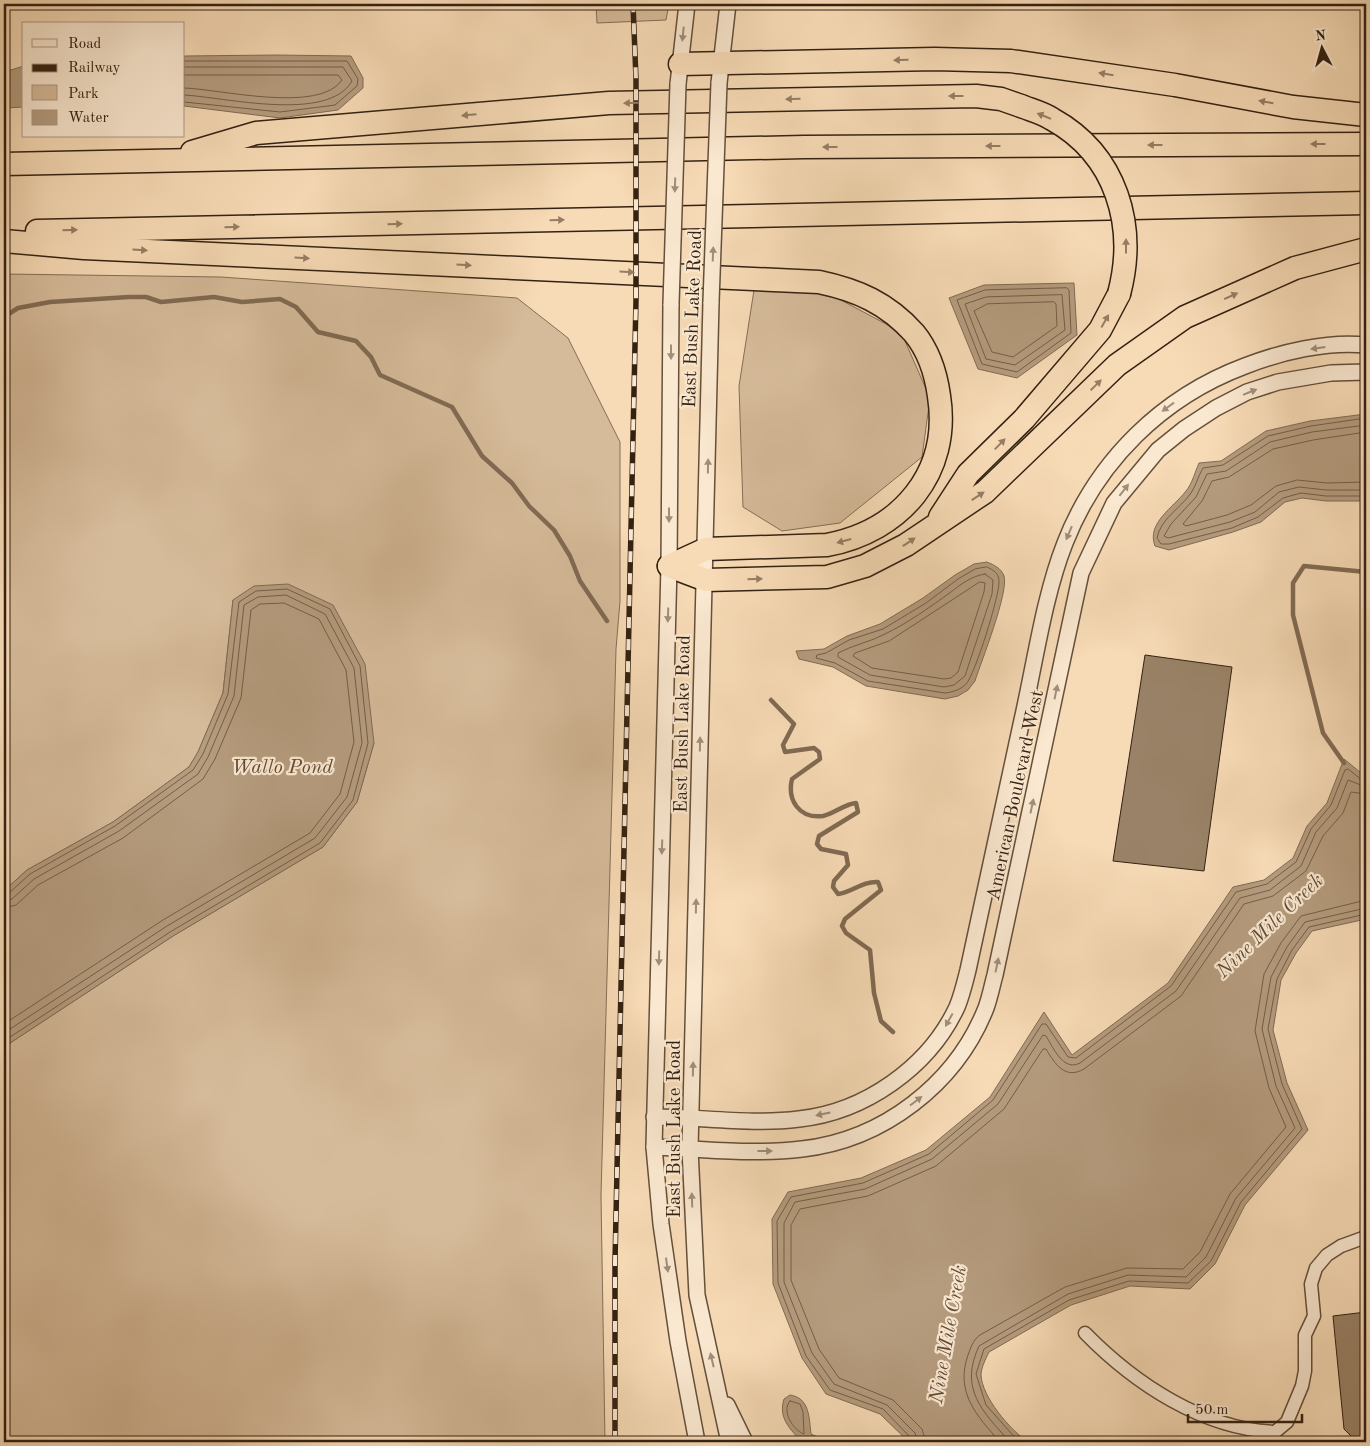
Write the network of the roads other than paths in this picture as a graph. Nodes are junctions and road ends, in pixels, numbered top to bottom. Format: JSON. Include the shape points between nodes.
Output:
{"nodes":[{"id":1,"x":687,"y":4,"type":"edge"},
{"id":2,"x":728,"y":4,"type":"edge"},
{"id":3,"x":721,"y":73,"type":"junction"},
{"id":4,"x":679,"y":74,"type":"junction"},
{"id":5,"x":1366,"y":116,"type":"edge"},
{"id":6,"x":1366,"y":144,"type":"edge"},
{"id":7,"x":162,"y":160,"type":"junction"},
{"id":8,"x":4,"y":164,"type":"edge"},
{"id":9,"x":1366,"y":203,"type":"edge"},
{"id":10,"x":4,"y":233,"type":"edge"},
{"id":11,"x":4,"y":241,"type":"edge"},
{"id":12,"x":1366,"y":249,"type":"edge"},
{"id":13,"x":1366,"y":345,"type":"edge"},
{"id":14,"x":1366,"y":372,"type":"edge"},
{"id":15,"x":937,"y":522,"type":"junction"},
{"id":16,"x":706,"y":549,"type":"junction"},
{"id":17,"x":669,"y":566,"type":"junction"},
{"id":18,"x":706,"y":580,"type":"junction"},
{"id":19,"x":654,"y":1117,"type":"junction"},
{"id":20,"x":692,"y":1117,"type":"junction"},
{"id":21,"x":654,"y":1147,"type":"junction"},
{"id":22,"x":690,"y":1148,"type":"junction"},
{"id":23,"x":1366,"y":1235,"type":"edge"},
{"id":24,"x":1085,"y":1333,"type":"dead end"},
{"id":25,"x":720,"y":1392,"type":"junction"},
{"id":26,"x":1277,"y":1437,"type":"edge"},
{"id":27,"x":697,"y":1442,"type":"edge"},
{"id":28,"x":729,"y":1442,"type":"edge"},
{"id":29,"x":745,"y":1442,"type":"edge"}],
"edges":[{"from":1,"to":4,"type":"street","name":"East Bush Lake Road","one_way":true},
{"from":2,"to":3,"type":"street","name":"East Bush Lake Road"},
{"from":3,"to":4,"type":"highway"},
{"from":5,"to":3,"type":"highway","one_way":true,"via":[[1012,61],[935,59]]},
{"from":16,"to":3,"type":"street","name":"East Bush Lake Road","one_way":true,"bridge":true,"via":[[711,302]]},
{"from":4,"to":17,"type":"street","name":"East Bush Lake Road","one_way":true,"bridge":true,"via":[[671,304]]},
{"from":6,"to":7,"type":"highway","one_way":true,"via":[[794,147]]},
{"from":7,"to":8,"type":"highway"},
{"from":15,"to":7,"type":"highway","one_way":true,"bridge":true,"via":[[968,474],[1024,419],[1100,330],[1118,294],[1124,272],[1126,233],[1113,184],[1094,154],[1051,118],[1001,99],[976,96],[609,104],[256,133]]},
{"from":10,"to":9,"type":"highway","one_way":true},
{"from":11,"to":16,"type":"highway","one_way":true,"via":[[104,249],[819,282],[849,288],[896,315],[915,334],[926,353],[936,380],[940,406],[940,436],[934,462],[918,491],[891,519],[844,542]]},
{"from":15,"to":12,"type":"highway","one_way":true,"via":[[985,492],[1117,365],[1185,317],[1295,268]]},
{"from":13,"to":20,"type":"street","name":"American Boulevard West","one_way":true,"via":[[1293,351],[1228,372],[1168,406],[1141,429],[1096,482],[1078,512],[1054,576],[968,970],[957,1006],[942,1033],[914,1065],[884,1089],[829,1113],[769,1121]]},
{"from":22,"to":14,"type":"street","name":"American Boulevard West","one_way":true,"via":[[767,1152],[837,1143],[898,1115],[948,1070],[970,1040],[986,1007],[1081,573],[1114,503],[1158,450],[1216,408],[1278,382],[1332,373]]},
{"from":18,"to":15,"type":"highway","one_way":true,"via":[[827,577],[886,556]]},
{"from":16,"to":17,"type":"highway"},
{"from":16,"to":18,"type":"street","name":"East Bush Lake Road"},
{"from":17,"to":18,"type":"highway"},
{"from":17,"to":19,"type":"street","name":"East Bush Lake Road","one_way":true},
{"from":20,"to":18,"type":"street","name":"East Bush Lake Road","one_way":true},
{"from":19,"to":20,"type":"street","name":"American Boulevard West"},
{"from":19,"to":21,"type":"street","name":"East Bush Lake Road"},
{"from":20,"to":22,"type":"street","name":"East Bush Lake Road"},
{"from":21,"to":22,"type":"street","name":"American Boulevard West"},
{"from":21,"to":27,"type":"street","name":"East Bush Lake Road","one_way":true,"via":[[678,1341]]},
{"from":25,"to":22,"type":"street","name":"East Bush Lake Road","one_way":true,"via":[[697,1294]]},
{"from":23,"to":26,"type":"street","via":[[1327,1255],[1316,1268],[1311,1284],[1314,1316],[1305,1335],[1302,1386]]},
{"from":24,"to":26,"type":"street","via":[[1105,1353],[1165,1396],[1205,1416]]},
{"from":25,"to":28,"type":"street","name":"East Bush Lake Road"},
{"from":25,"to":29,"type":"street"}]}
